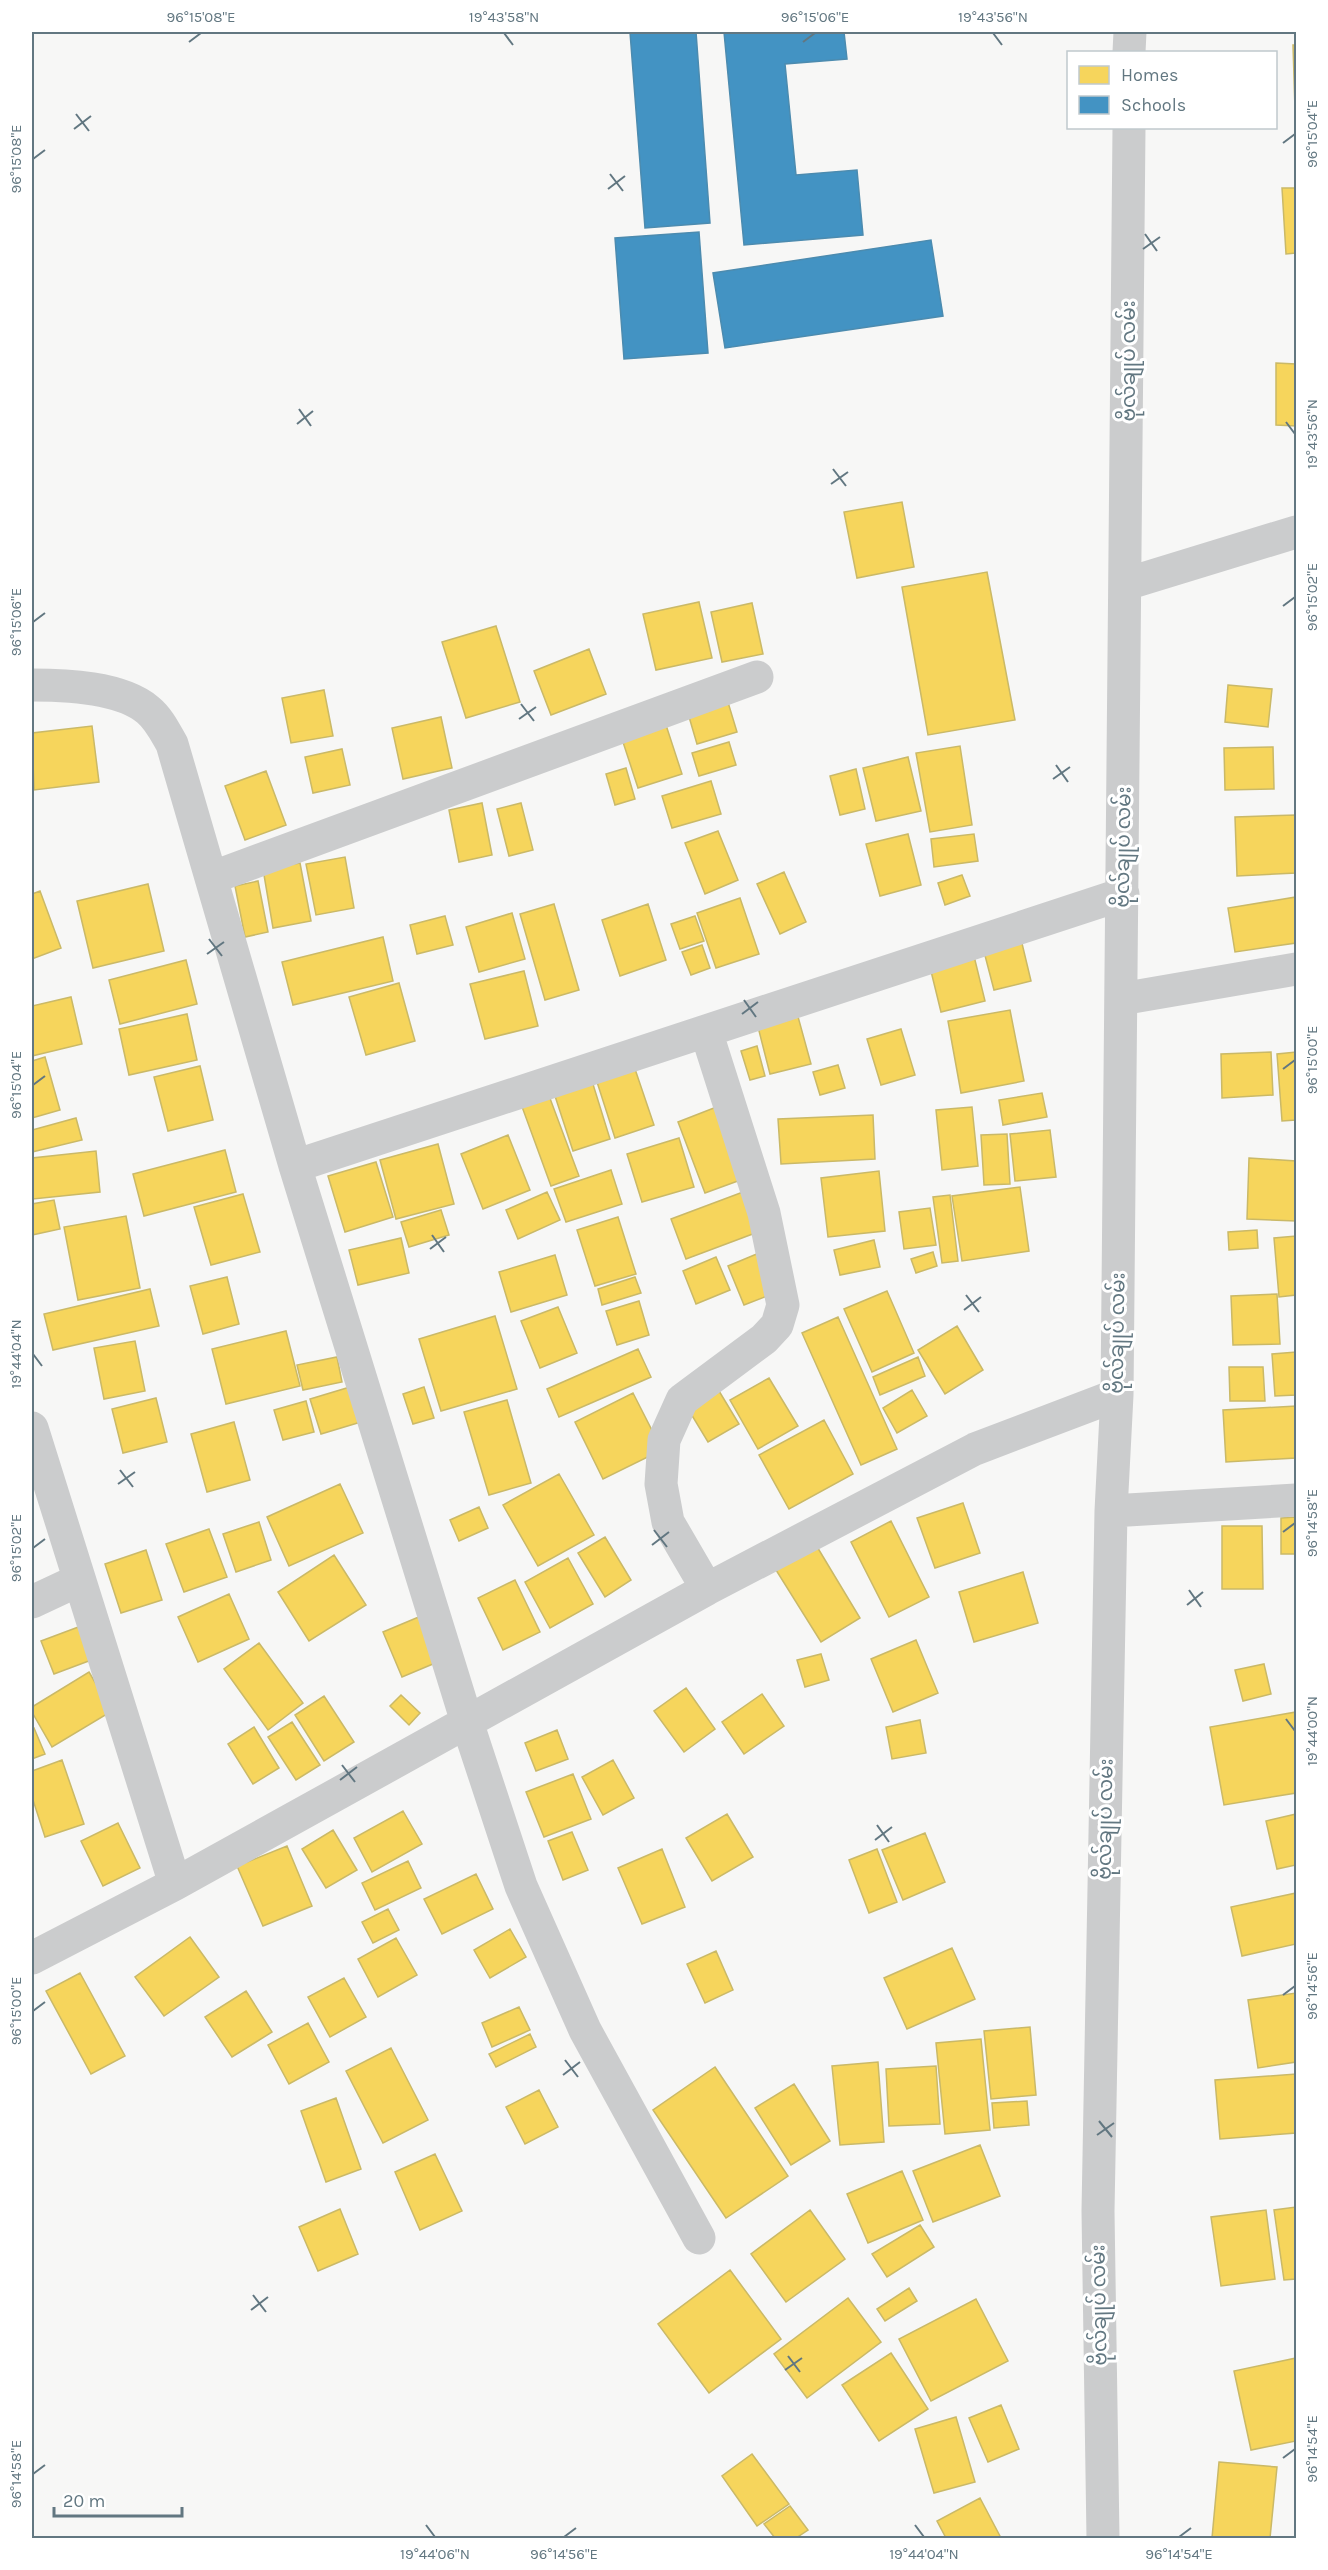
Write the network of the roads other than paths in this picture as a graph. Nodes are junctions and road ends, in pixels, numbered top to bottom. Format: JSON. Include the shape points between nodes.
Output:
{"nodes":[{"id":1,"x":1130,"y":32,"type":"edge"},
{"id":2,"x":1129,"y":51,"type":"edge"},
{"id":3,"x":1129,"y":129,"type":"edge"},
{"id":4,"x":1296,"y":532,"type":"edge"},
{"id":5,"x":1126,"y":584,"type":"junction"},
{"id":6,"x":757,"y":677,"type":"dead end"},
{"id":7,"x":32,"y":685,"type":"edge"},
{"id":8,"x":211,"y":878,"type":"junction"},
{"id":9,"x":1123,"y":894,"type":"junction"},
{"id":10,"x":1296,"y":969,"type":"edge"},
{"id":11,"x":1121,"y":999,"type":"junction"},
{"id":12,"x":706,"y":1031,"type":"junction"},
{"id":13,"x":295,"y":1166,"type":"junction"},
{"id":14,"x":1117,"y":1395,"type":"junction"},
{"id":15,"x":32,"y":1428,"type":"edge"},
{"id":16,"x":1296,"y":1500,"type":"edge"},
{"id":17,"x":1111,"y":1510,"type":"junction"},
{"id":18,"x":79,"y":1580,"type":"junction"},
{"id":19,"x":707,"y":1589,"type":"junction"},
{"id":20,"x":32,"y":1602,"type":"edge"},
{"id":21,"x":467,"y":1722,"type":"junction"},
{"id":22,"x":175,"y":1884,"type":"junction"},
{"id":23,"x":32,"y":1958,"type":"edge"},
{"id":24,"x":699,"y":2238,"type":"dead end"},
{"id":25,"x":1103,"y":2538,"type":"edge"}],
"edges":[{"from":1,"to":2,"type":"street"},
{"from":3,"to":5,"type":"street","name":"ဗိုလ်ချုပ် လမ်း"},
{"from":4,"to":5,"type":"street"},
{"from":5,"to":9,"type":"street","name":"ဗိုလ်ချုပ် လမ်း"},
{"from":6,"to":8,"type":"street"},
{"from":7,"to":8,"type":"street","via":[[67,685],[130,698],[154,716],[172,744]]},
{"from":8,"to":13,"type":"street"},
{"from":9,"to":11,"type":"street","name":"ဗိုလ်ချုပ် လမ်း"},
{"from":9,"to":12,"type":"street"},
{"from":10,"to":11,"type":"street"},
{"from":11,"to":14,"type":"street","name":"ဗိုလ်ချုပ် လမ်း"},
{"from":12,"to":13,"type":"street"},
{"from":12,"to":19,"type":"street","via":[[764,1213],[783,1305],[777,1325],[764,1339],[682,1400],[663,1440],[660,1484],[668,1522]]},
{"from":13,"to":21,"type":"street"},
{"from":14,"to":17,"type":"street","name":"ဗိုလ်ချုပ် လမ်း"},
{"from":14,"to":19,"type":"street","via":[[975,1449]]},
{"from":15,"to":18,"type":"street"},
{"from":16,"to":17,"type":"street"},
{"from":17,"to":25,"type":"street","name":"ဗိုလ်ချုပ် လမ်း","via":[[1098,2211]]},
{"from":18,"to":20,"type":"street"},
{"from":18,"to":22,"type":"street"},
{"from":19,"to":21,"type":"street"},
{"from":21,"to":22,"type":"street"},
{"from":21,"to":24,"type":"street","via":[[521,1887],[571,1999]]},
{"from":22,"to":23,"type":"street"}]}
